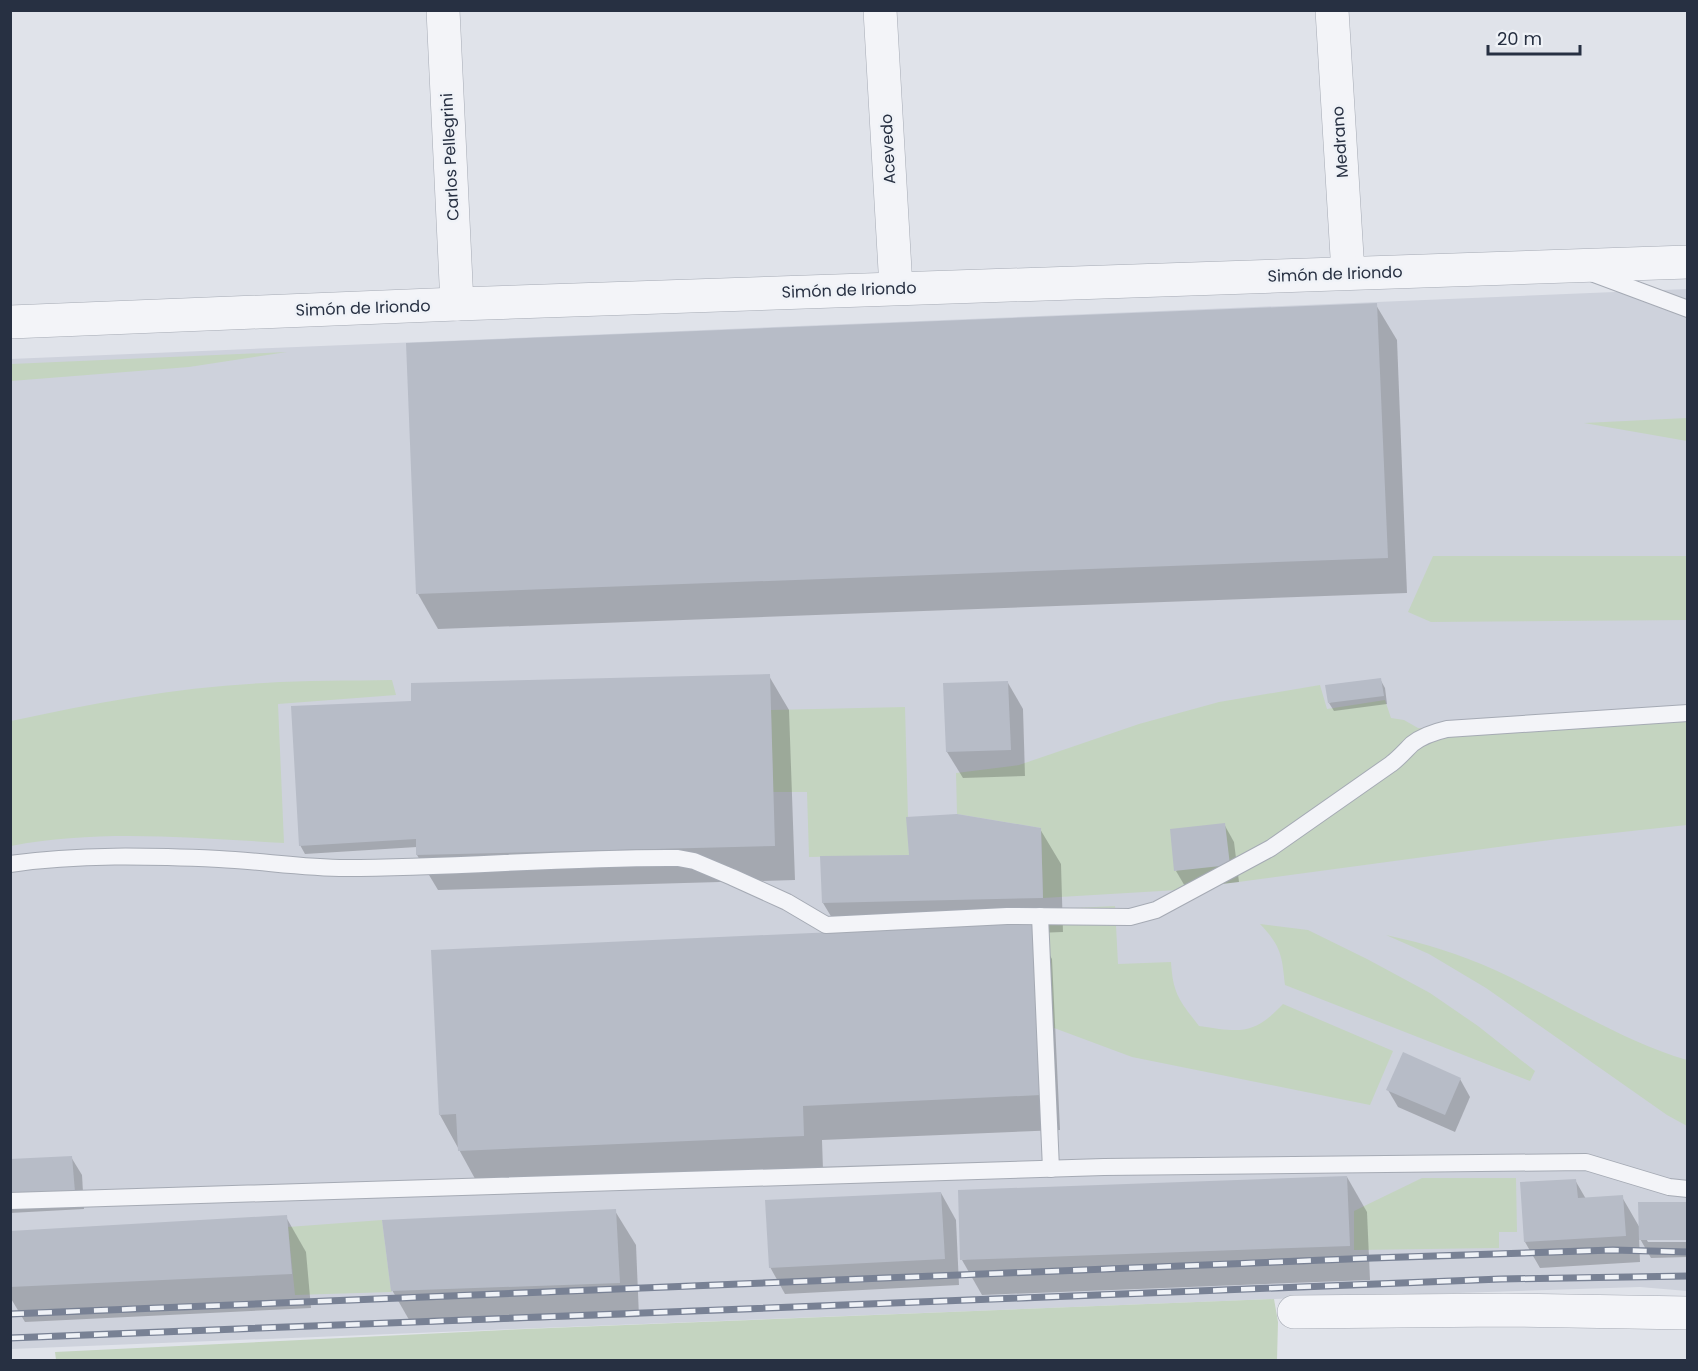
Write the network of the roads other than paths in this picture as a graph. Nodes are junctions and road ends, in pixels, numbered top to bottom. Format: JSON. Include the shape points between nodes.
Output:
{"nodes":[{"id":1,"x":443,"y":10,"type":"edge"},
{"id":2,"x":880,"y":10,"type":"edge"},
{"id":3,"x":1332,"y":10,"type":"edge"},
{"id":4,"x":1688,"y":262,"type":"edge"},
{"id":5,"x":1573,"y":266,"type":"junction"},
{"id":6,"x":1348,"y":273,"type":"junction"},
{"id":7,"x":896,"y":288,"type":"junction"},
{"id":8,"x":457,"y":304,"type":"junction"},
{"id":9,"x":1688,"y":309,"type":"edge"},
{"id":10,"x":10,"y":322,"type":"edge"},
{"id":11,"x":1688,"y":713,"type":"edge"},
{"id":12,"x":10,"y":864,"type":"edge"},
{"id":13,"x":1040,"y":916,"type":"junction"},
{"id":14,"x":1051,"y":1169,"type":"junction"},
{"id":15,"x":1688,"y":1189,"type":"edge"},
{"id":16,"x":10,"y":1201,"type":"edge"},
{"id":17,"x":1294,"y":1312,"type":"dead end"},
{"id":18,"x":1688,"y":1313,"type":"edge"}],
"edges":[{"from":1,"to":8,"type":"street","name":"Carlos Pellegrini"},
{"from":2,"to":7,"type":"street","name":"Acevedo"},
{"from":3,"to":6,"type":"street","name":"Medrano"},
{"from":4,"to":5,"type":"street","name":"Simón de Iriondo"},
{"from":5,"to":6,"type":"street","name":"Simón de Iriondo"},
{"from":5,"to":9,"type":"lane"},
{"from":6,"to":7,"type":"street","name":"Simón de Iriondo"},
{"from":7,"to":8,"type":"street","name":"Simón de Iriondo"},
{"from":8,"to":10,"type":"street","name":"Simón de Iriondo"},
{"from":11,"to":13,"type":"lane","via":[[1447,729],[1427,734],[1402,756],[1271,848],[1156,910],[1130,917]]},
{"from":12,"to":13,"type":"lane","via":[[89,857],[219,859],[344,868],[576,858],[678,858],[732,877],[826,925]]},
{"from":13,"to":14,"type":"lane"},
{"from":14,"to":15,"type":"lane","via":[[1586,1162]]},
{"from":14,"to":16,"type":"lane"},
{"from":17,"to":18,"type":"street"}]}
